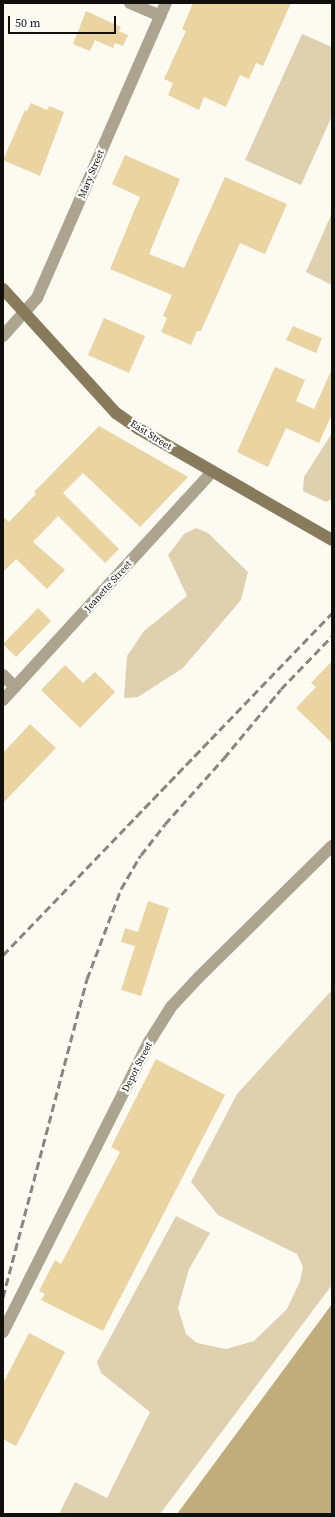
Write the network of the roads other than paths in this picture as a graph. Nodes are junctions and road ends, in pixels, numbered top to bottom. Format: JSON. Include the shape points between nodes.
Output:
{"nodes":[{"id":1,"x":130,"y":3,"type":"edge"},
{"id":2,"x":166,"y":3,"type":"edge"},
{"id":3,"x":160,"y":16,"type":"junction"},
{"id":4,"x":3,"y":289,"type":"edge"},
{"id":5,"x":25,"y":314,"type":"junction"},
{"id":6,"x":3,"y":336,"type":"edge"},
{"id":7,"x":212,"y":472,"type":"junction"},
{"id":8,"x":332,"y":540,"type":"edge"},
{"id":9,"x":3,"y":675,"type":"edge"},
{"id":10,"x":16,"y":687,"type":"junction"},
{"id":11,"x":3,"y":700,"type":"edge"},
{"id":12,"x":332,"y":846,"type":"edge"},
{"id":13,"x":3,"y":1332,"type":"edge"}],
"edges":[{"from":1,"to":3,"type":"street"},
{"from":2,"to":3,"type":"street","name":"Mary Street"},
{"from":3,"to":5,"type":"street","name":"Mary Street","via":[[37,298]]},
{"from":4,"to":5,"type":"main road","name":"East Street"},
{"from":5,"to":6,"type":"street","name":"Mary Street"},
{"from":5,"to":7,"type":"main road","name":"East Street","via":[[116,413]]},
{"from":7,"to":8,"type":"main road","name":"East Street"},
{"from":7,"to":10,"type":"street","name":"Jeanette Street"},
{"from":9,"to":10,"type":"street"},
{"from":10,"to":11,"type":"street","name":"Jeanette Street"},
{"from":12,"to":13,"type":"street","name":"Depot Street","via":[[198,977],[171,1007],[149,1042]]}]}
